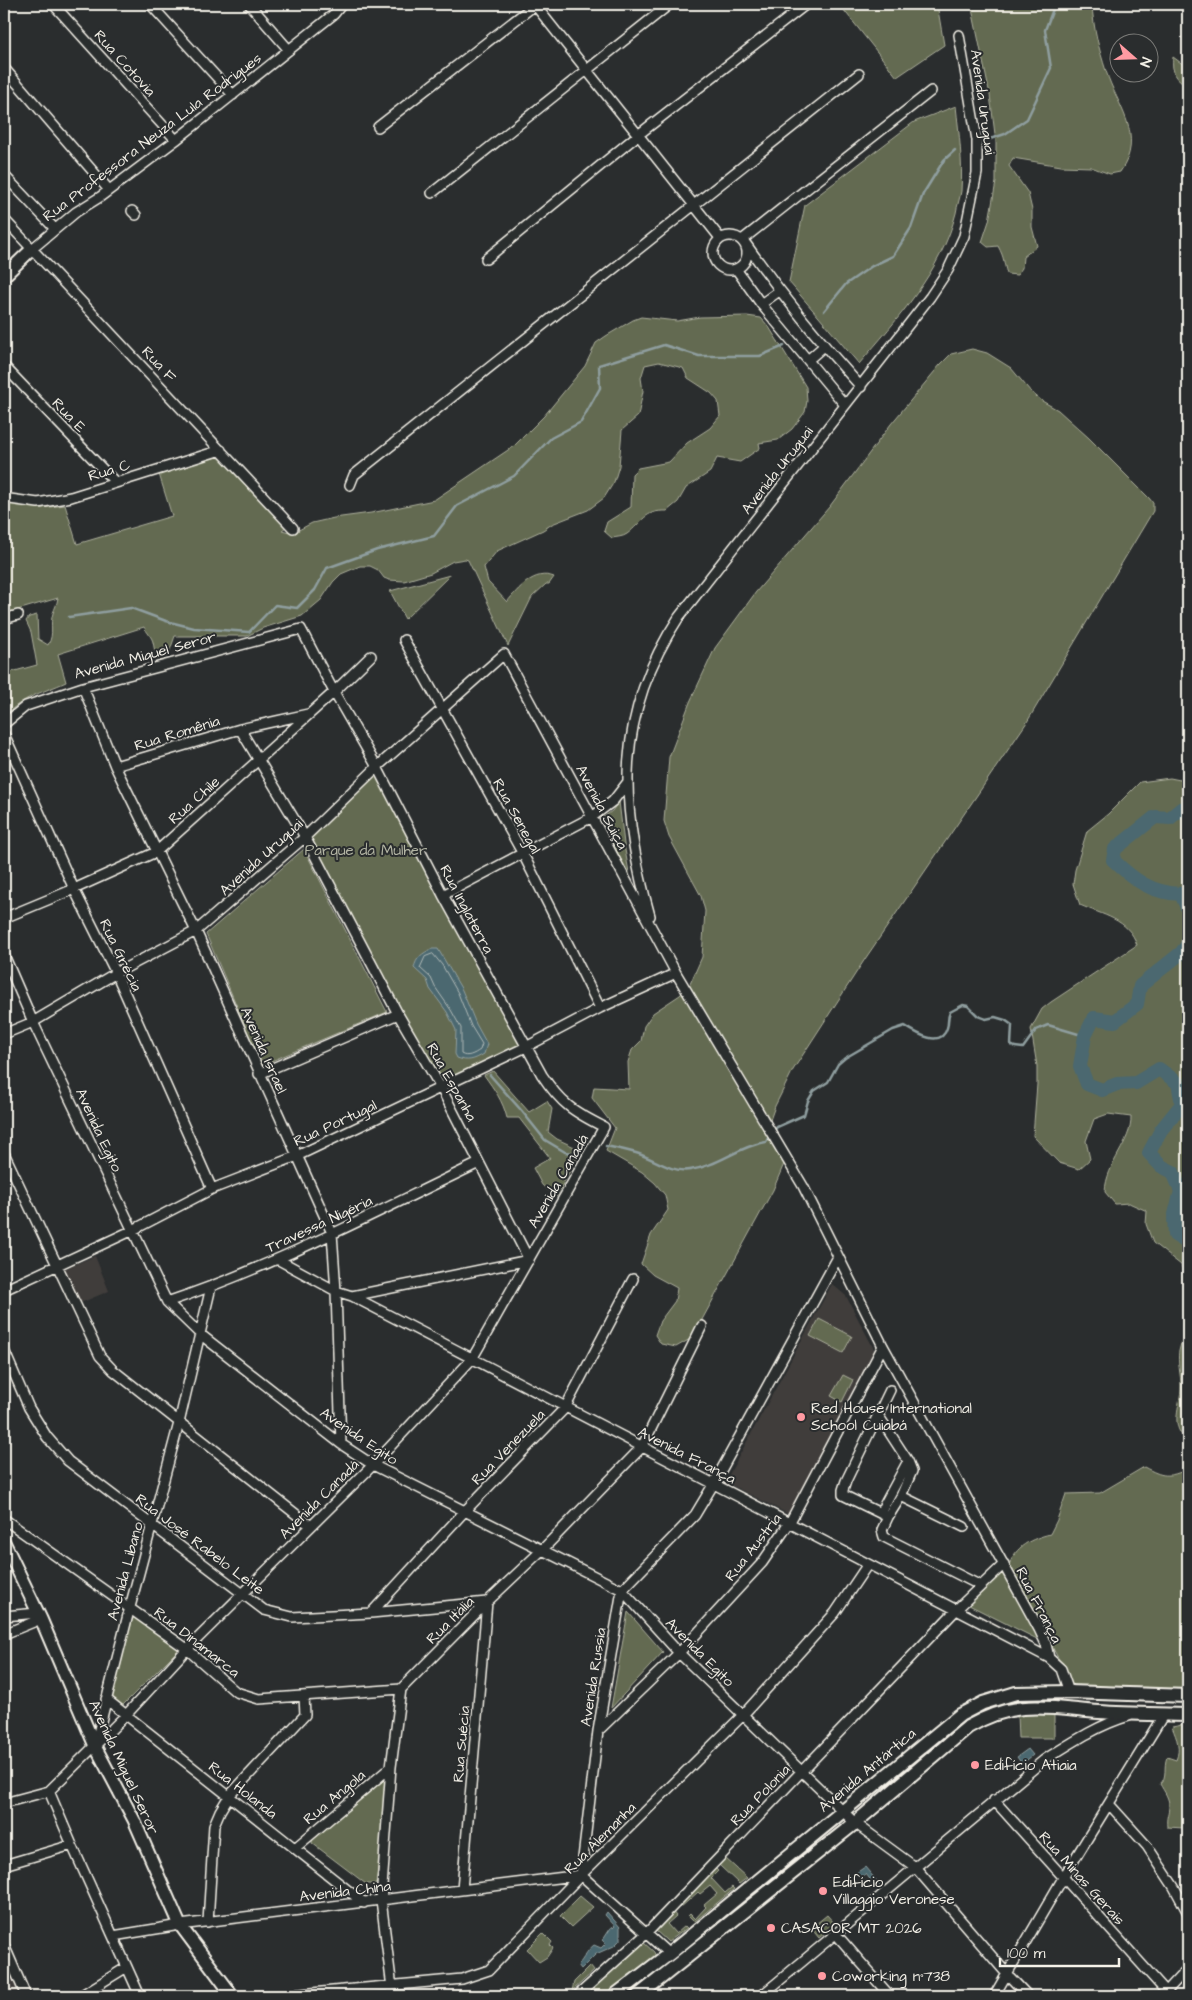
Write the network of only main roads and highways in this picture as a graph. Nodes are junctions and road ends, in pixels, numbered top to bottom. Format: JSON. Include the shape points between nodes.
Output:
{"nodes":[{"id":1,"x":1069,"y":1692,"type":"junction"},
{"id":2,"x":1188,"y":1696,"type":"edge"},
{"id":3,"x":1072,"y":1709,"type":"junction"},
{"id":4,"x":1188,"y":1715,"type":"edge"},
{"id":5,"x":715,"y":1915,"type":"junction"},
{"id":6,"x":724,"y":1927,"type":"junction"},
{"id":7,"x":614,"y":1996,"type":"edge"},
{"id":8,"x":638,"y":1996,"type":"edge"}],
"edges":[{"from":1,"to":2,"type":"main road","name":"Avenida Antártica"},
{"from":1,"to":3,"type":"main road"},
{"from":1,"to":5,"type":"main road","name":"Avenida Antártica","via":[[1016,1693],[960,1715]]},
{"from":3,"to":4,"type":"main road"},
{"from":3,"to":6,"type":"main road","via":[[1029,1706],[985,1717],[968,1727],[855,1823]]},
{"from":5,"to":6,"type":"main road"},
{"from":5,"to":7,"type":"main road","name":"Avenida Antártica"},
{"from":6,"to":8,"type":"main road"}]}
